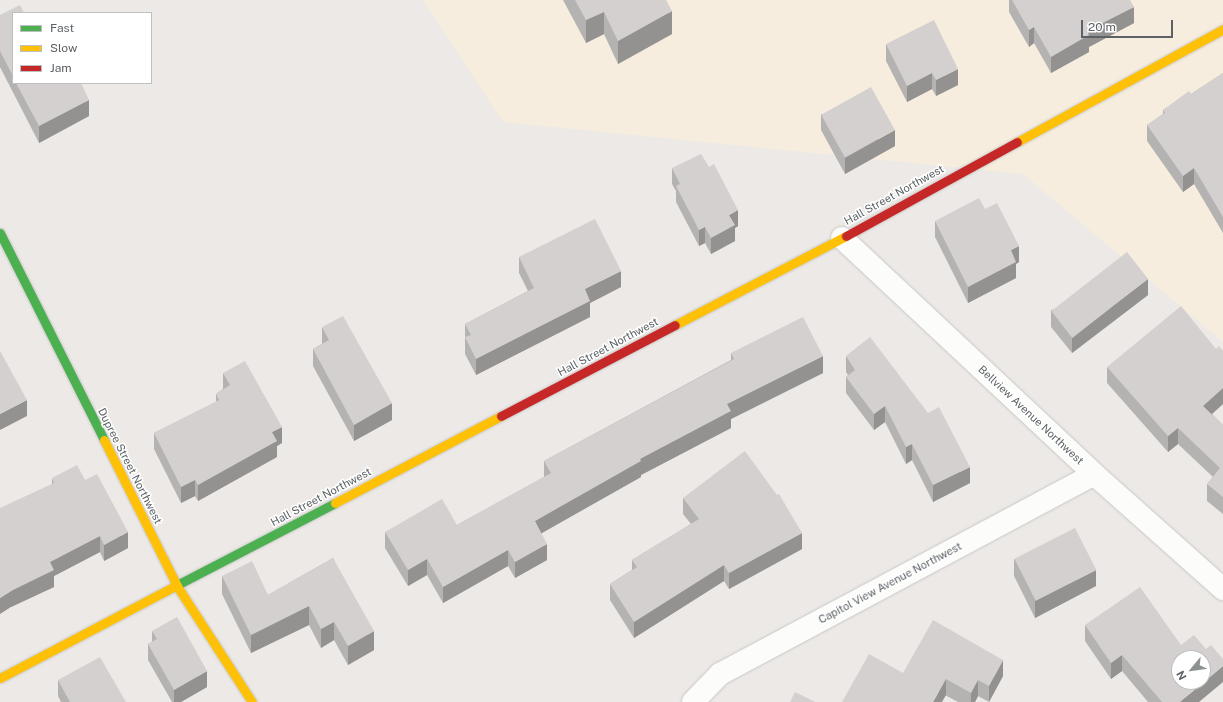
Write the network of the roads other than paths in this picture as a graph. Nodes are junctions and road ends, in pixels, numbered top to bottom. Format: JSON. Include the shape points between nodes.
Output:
{"nodes":[{"id":1,"x":1223,"y":30,"type":"edge"},
{"id":2,"x":0,"y":233,"type":"edge"},
{"id":3,"x":842,"y":238,"type":"junction"},
{"id":4,"x":1094,"y":474,"type":"junction"},
{"id":5,"x":177,"y":586,"type":"junction"},
{"id":6,"x":1223,"y":589,"type":"edge"},
{"id":7,"x":0,"y":678,"type":"edge"},
{"id":8,"x":252,"y":702,"type":"edge"},
{"id":9,"x":693,"y":702,"type":"edge"}],
"edges":[{"from":1,"to":3,"type":"street","name":"Hall Street Northwest"},
{"from":2,"to":5,"type":"street","name":"Dupree Street Northwest"},
{"from":3,"to":4,"type":"street","name":"Bellview Avenue Northwest"},
{"from":3,"to":5,"type":"street","name":"Hall Street Northwest"},
{"from":4,"to":6,"type":"street","name":"Bellview Avenue Northwest"},
{"from":4,"to":9,"type":"street","name":"Capitol View Avenue Northwest","via":[[720,674]]},
{"from":5,"to":7,"type":"street","name":"Hall Street Northwest"},
{"from":5,"to":8,"type":"street","name":"Dupree Street Northwest"}]}
